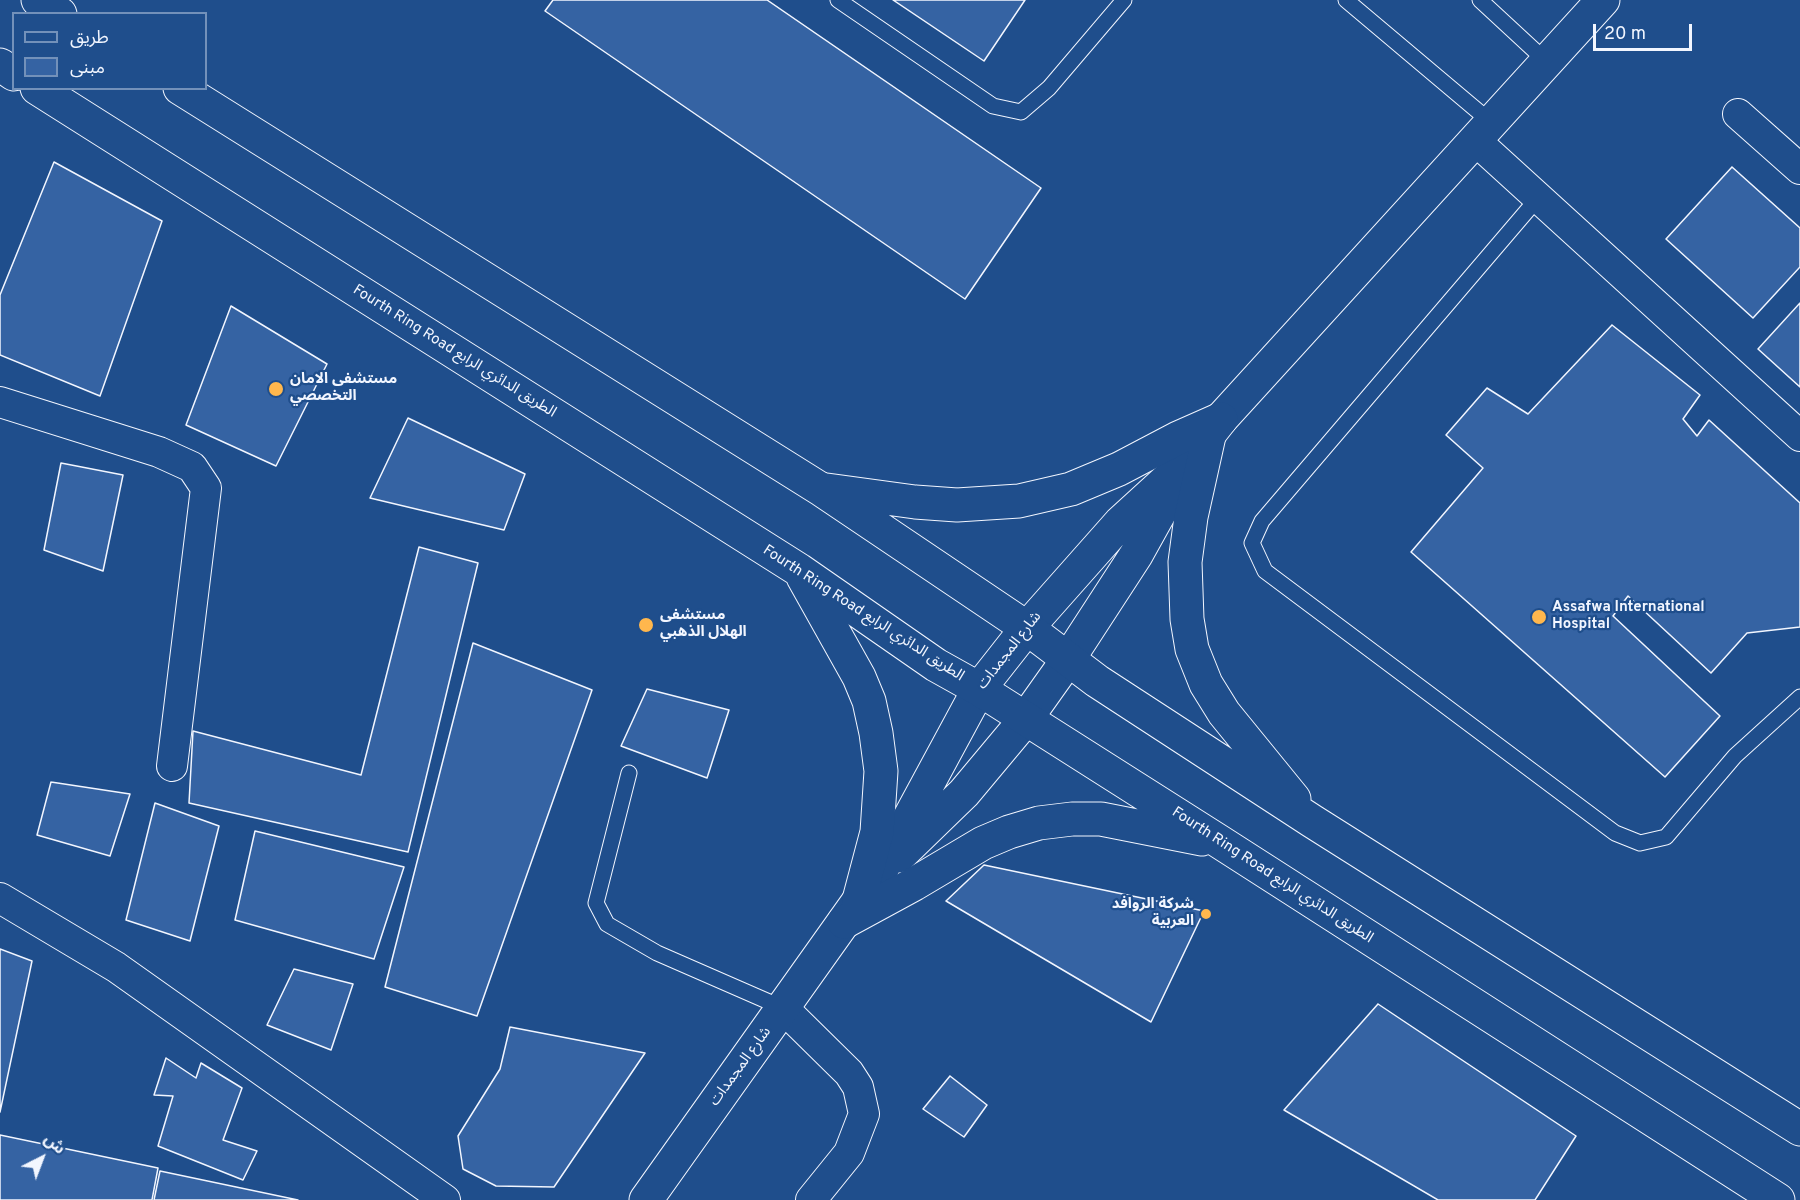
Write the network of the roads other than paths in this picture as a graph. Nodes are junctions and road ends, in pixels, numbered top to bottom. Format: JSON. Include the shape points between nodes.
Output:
{"nodes":[{"id":1,"x":38,"y":0,"type":"edge"},
{"id":2,"x":838,"y":0,"type":"edge"},
{"id":3,"x":1124,"y":0,"type":"edge"},
{"id":4,"x":1346,"y":0,"type":"edge"},
{"id":5,"x":1480,"y":0,"type":"edge"},
{"id":6,"x":1603,"y":0,"type":"edge"},
{"id":7,"x":57,"y":12,"type":"edge"},
{"id":8,"x":1547,"y":62,"type":"junction"},
{"id":9,"x":41,"y":90,"type":"edge"},
{"id":10,"x":183,"y":90,"type":"edge"},
{"id":11,"x":1738,"y":114,"type":"dead end"},
{"id":12,"x":1484,"y":132,"type":"junction"},
{"id":13,"x":1800,"y":169,"type":"edge"},
{"id":14,"x":1538,"y":198,"type":"junction"},
{"id":15,"x":0,"y":402,"type":"edge"},
{"id":16,"x":1800,"y":436,"type":"edge"},
{"id":17,"x":1206,"y":438,"type":"junction"},
{"id":18,"x":822,"y":489,"type":"junction"},
{"id":19,"x":799,"y":570,"type":"junction"},
{"id":20,"x":1027,"y":628,"type":"junction"},
{"id":21,"x":1069,"y":658,"type":"junction"},
{"id":22,"x":979,"y":689,"type":"junction"},
{"id":23,"x":1800,"y":697,"type":"edge"},
{"id":24,"x":1026,"y":720,"type":"junction"},
{"id":25,"x":172,"y":766,"type":"dead end"},
{"id":26,"x":629,"y":773,"type":"dead end"},
{"id":27,"x":1312,"y":821,"type":"junction"},
{"id":28,"x":1220,"y":842,"type":"junction"},
{"id":29,"x":0,"y":898,"type":"edge"},
{"id":30,"x":860,"y":899,"type":"junction"},
{"id":31,"x":783,"y":1008,"type":"junction"},
{"id":32,"x":1800,"y":1129,"type":"edge"},
{"id":33,"x":1764,"y":1196,"type":"edge"},
{"id":34,"x":446,"y":1200,"type":"edge"},
{"id":35,"x":646,"y":1200,"type":"edge"},
{"id":36,"x":811,"y":1200,"type":"edge"}],
"edges":[{"from":1,"to":7,"type":"main road"},
{"from":2,"to":3,"type":"lane","via":[[993,105],[1021,112],[1049,88]]},
{"from":4,"to":12,"type":"lane"},
{"from":5,"to":8,"type":"lane"},
{"from":6,"to":8,"type":"main road"},
{"from":8,"to":12,"type":"main road"},
{"from":9,"to":19,"type":"main road","name":"Fourth Ring Road الطريق الدائري الرابع"},
{"from":10,"to":18,"type":"main road"},
{"from":11,"to":13,"type":"street"},
{"from":12,"to":14,"type":"street"},
{"from":12,"to":17,"type":"main road"},
{"from":14,"to":16,"type":"street"},
{"from":14,"to":23,"type":"lane","via":[[1262,521],[1252,543],[1265,571],[1615,833],[1640,843],[1666,837],[1735,756]]},
{"from":15,"to":25,"type":"street","via":[[159,452],[192,467],[206,488]]},
{"from":17,"to":18,"type":"main road","via":[[1178,438],[1071,489],[1019,501],[947,504]]},
{"from":17,"to":20,"type":"main road","name":"شارع المجمدات","via":[[1119,523]]},
{"from":17,"to":21,"type":"main road","name":"شارع المجمدات"},
{"from":17,"to":27,"type":"main road","via":[[1185,562],[1192,649],[1206,684],[1224,712]]},
{"from":18,"to":20,"type":"main road"},
{"from":19,"to":22,"type":"main road","name":"Fourth Ring Road الطريق الدائري الرابع","via":[[936,665]]},
{"from":19,"to":30,"type":"main road","via":[[859,677],[876,733],[881,771],[877,832]]},
{"from":20,"to":21,"type":"main road"},
{"from":20,"to":22,"type":"main road","name":"شارع المجمدات"},
{"from":21,"to":24,"type":"main road","name":"شارع المجمدات"},
{"from":21,"to":27,"type":"main road","via":[[1097,681]]},
{"from":22,"to":24,"type":"main road","name":"Fourth Ring Road الطريق الدائري الرابع"},
{"from":22,"to":30,"type":"main road","name":"شارع المجمدات"},
{"from":24,"to":28,"type":"main road","name":"Fourth Ring Road الطريق الدائري الرابع"},
{"from":24,"to":30,"type":"main road","name":"شارع المجمدات","via":[[964,793]]},
{"from":26,"to":31,"type":"lane","via":[[596,903],[608,924],[657,953]]},
{"from":27,"to":32,"type":"main road"},
{"from":28,"to":30,"type":"main road","via":[[1101,819],[1039,823],[982,843],[914,884]]},
{"from":28,"to":33,"type":"main road","name":"Fourth Ring Road الطريق الدائري الرابع"},
{"from":29,"to":34,"type":"street","via":[[116,967]]},
{"from":30,"to":31,"type":"main road","name":"شارع المجمدات"},
{"from":31,"to":35,"type":"main road","name":"شارع المجمدات"},
{"from":31,"to":36,"type":"street","via":[[849,1073],[858,1087],[864,1114],[849,1153]]}]}
